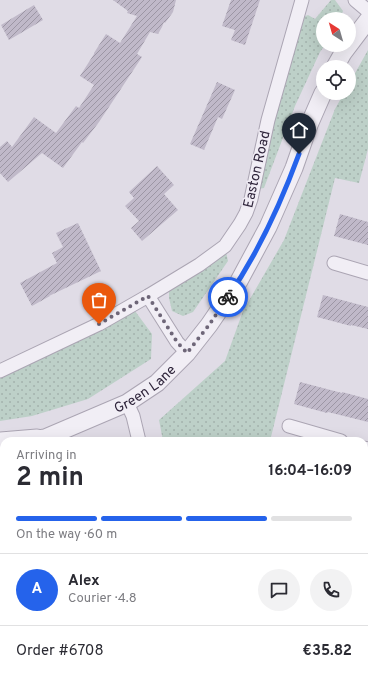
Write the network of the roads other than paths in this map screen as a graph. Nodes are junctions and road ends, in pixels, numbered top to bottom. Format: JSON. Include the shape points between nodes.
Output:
{"nodes":[{"id":1,"x":302,"y":0,"type":"edge"},
{"id":2,"x":355,"y":0,"type":"edge"},
{"id":3,"x":368,"y":11,"type":"edge"},
{"id":4,"x":368,"y":20,"type":"edge"},
{"id":5,"x":339,"y":60,"type":"edge"},
{"id":6,"x":320,"y":100,"type":"edge"},
{"id":7,"x":334,"y":263,"type":"dead end"},
{"id":8,"x":368,"y":273,"type":"edge"},
{"id":9,"x":148,"y":296,"type":"junction"},
{"id":10,"x":187,"y":353,"type":"junction"},
{"id":11,"x":0,"y":371,"type":"edge"},
{"id":12,"x":128,"y":403,"type":"junction"},
{"id":13,"x":290,"y":426,"type":"dead end"},
{"id":14,"x":47,"y":437,"type":"edge"},
{"id":15,"x":138,"y":437,"type":"edge"},
{"id":16,"x":327,"y":437,"type":"edge"}],
"edges":[{"from":1,"to":9,"type":"street","name":"Easton Road","via":[[268,120],[246,213],[225,246]]},
{"from":2,"to":3,"type":"street"},
{"from":4,"to":5,"type":"street"},
{"from":6,"to":10,"type":"street","name":"Green Lane","via":[[268,227],[239,282]]},
{"from":7,"to":8,"type":"street"},
{"from":9,"to":10,"type":"street","via":[[177,342]]},
{"from":9,"to":11,"type":"street","name":"Easton Road","via":[[99,324]]},
{"from":10,"to":12,"type":"street","name":"Green Lane","via":[[157,383]]},
{"from":12,"to":14,"type":"street","name":"Green Lane"},
{"from":12,"to":15,"type":"street","via":[[134,416]]},
{"from":13,"to":16,"type":"street"}]}
